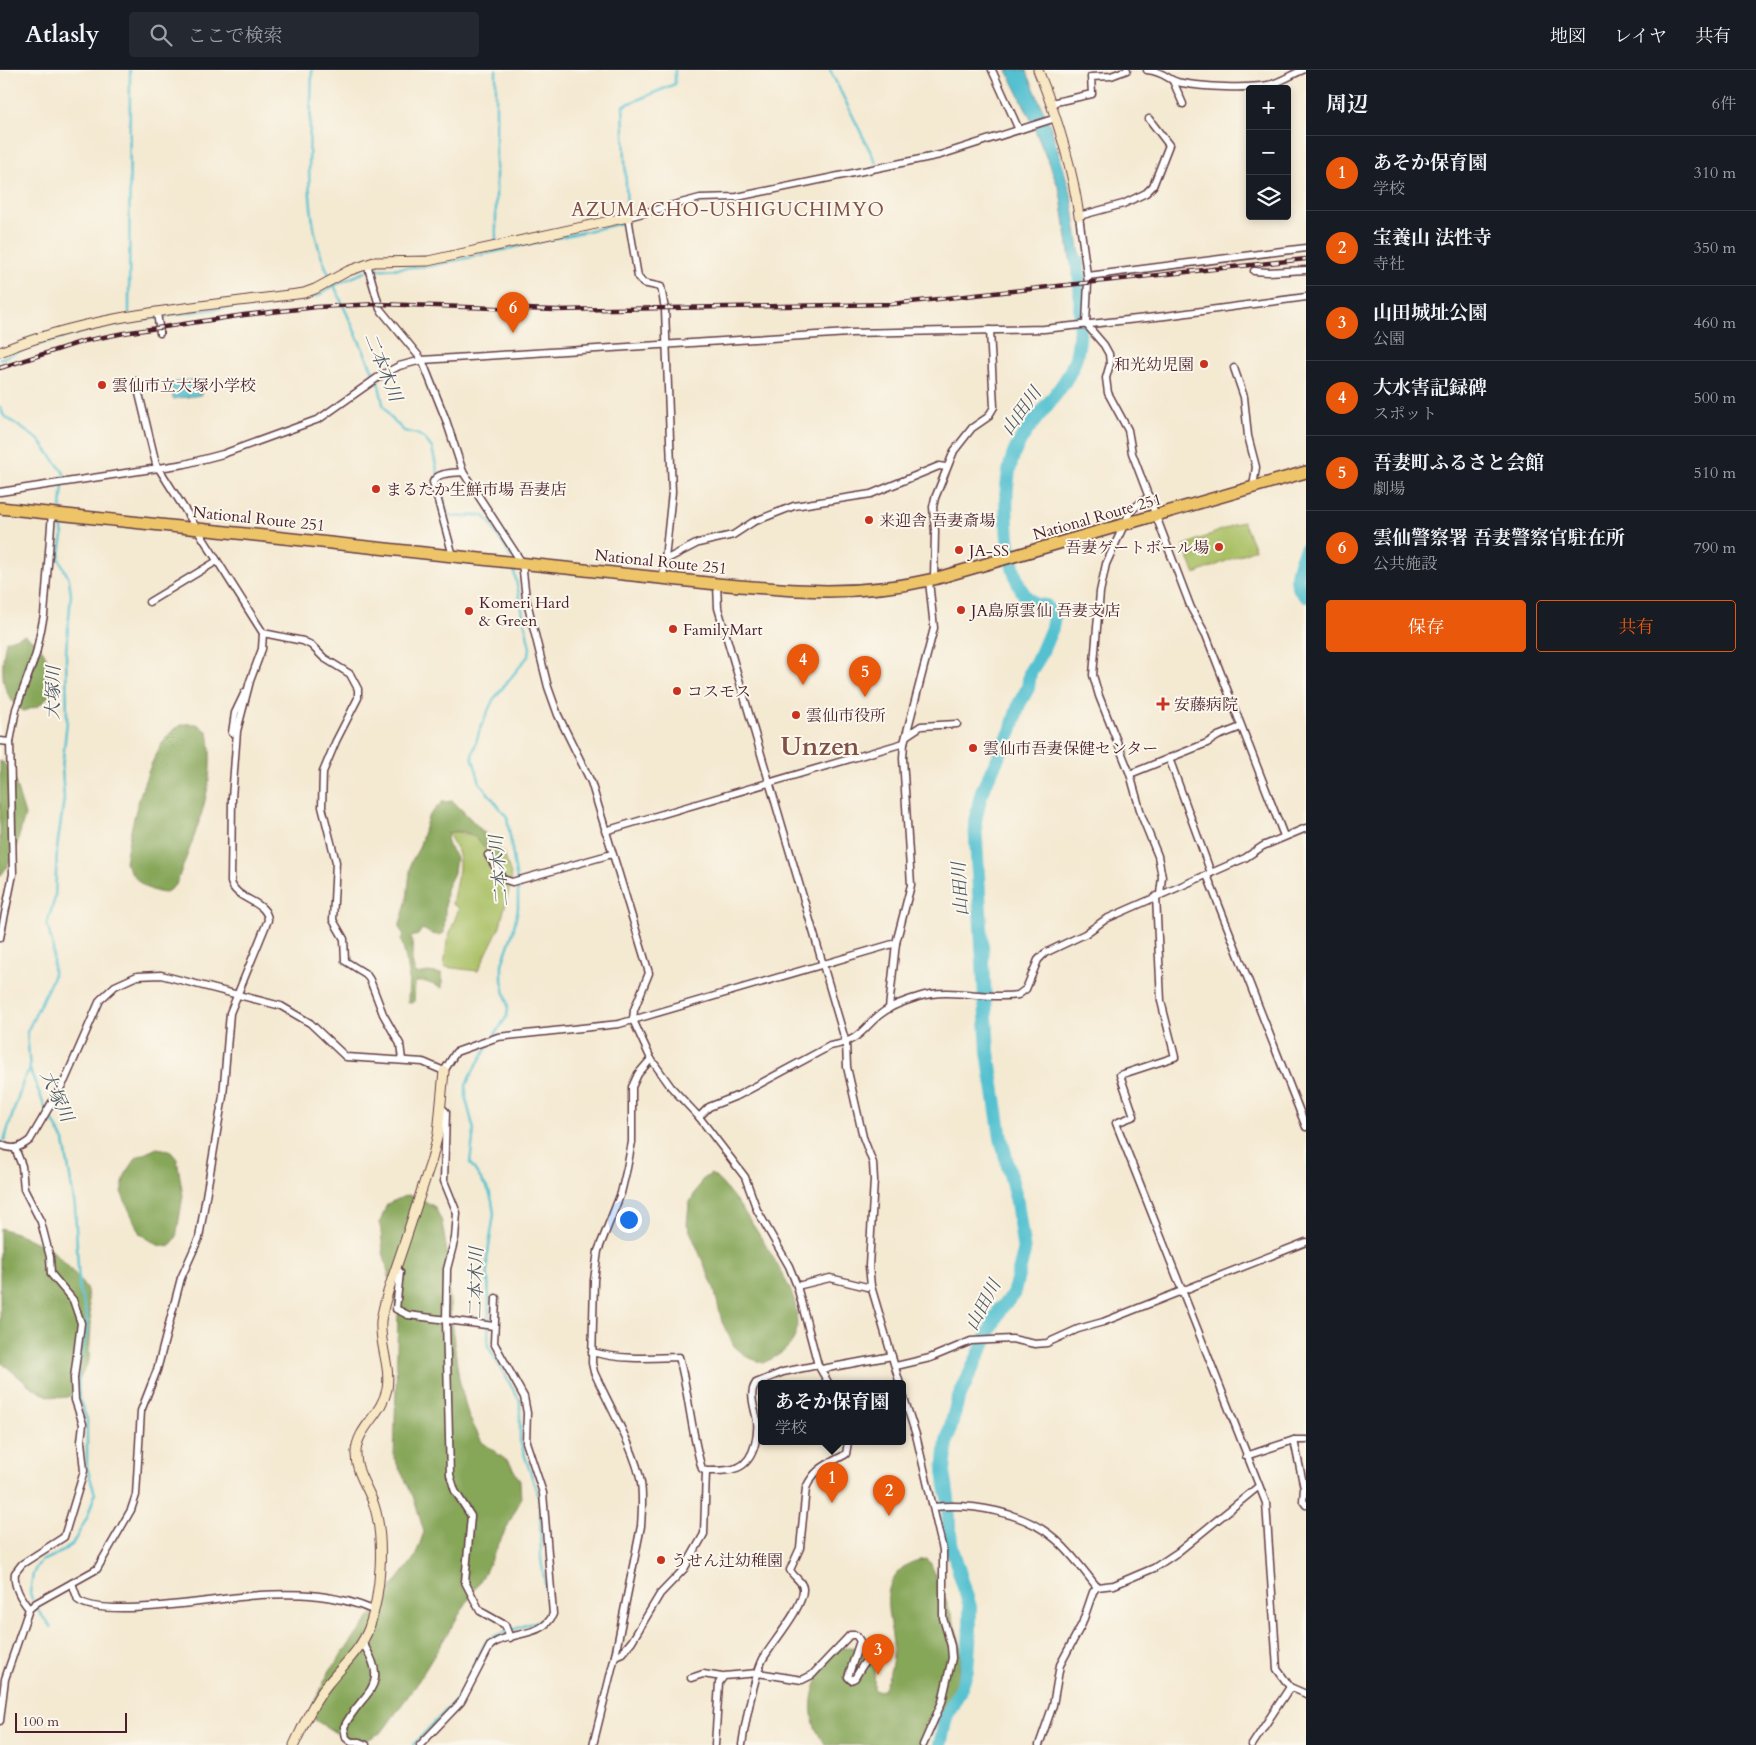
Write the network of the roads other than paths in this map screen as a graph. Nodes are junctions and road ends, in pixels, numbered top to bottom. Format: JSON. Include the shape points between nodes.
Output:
{"nodes":[{"id":1,"x":992,"y":70,"type":"edge"},
{"id":2,"x":1038,"y":70,"type":"edge"},
{"id":3,"x":1127,"y":70,"type":"edge"},
{"id":4,"x":1147,"y":70,"type":"edge"},
{"id":5,"x":1304,"y":70,"type":"edge"},
{"id":6,"x":1172,"y":81,"type":"junction"},
{"id":7,"x":1051,"y":103,"type":"junction"},
{"id":8,"x":1183,"y":104,"type":"dead end"},
{"id":9,"x":1054,"y":119,"type":"junction"},
{"id":10,"x":1149,"y":119,"type":"dead end"},
{"id":11,"x":1020,"y":129,"type":"junction"},
{"id":12,"x":1079,"y":216,"type":"junction"},
{"id":13,"x":628,"y":217,"type":"junction"},
{"id":14,"x":1306,"y":248,"type":"edge"},
{"id":15,"x":367,"y":264,"type":"junction"},
{"id":16,"x":1306,"y":270,"type":"edge"},
{"id":17,"x":1254,"y":271,"type":"dead end"},
{"id":18,"x":1088,"y":276,"type":"junction"},
{"id":19,"x":1306,"y":297,"type":"edge"},
{"id":20,"x":157,"y":313,"type":"junction"},
{"id":21,"x":1083,"y":325,"type":"junction"},
{"id":22,"x":990,"y":330,"type":"junction"},
{"id":23,"x":160,"y":332,"type":"dead end"},
{"id":24,"x":667,"y":345,"type":"junction"},
{"id":25,"x":0,"y":352,"type":"edge"},
{"id":26,"x":422,"y":360,"type":"junction"},
{"id":27,"x":1234,"y":368,"type":"dead end"},
{"id":28,"x":136,"y":382,"type":"dead end"},
{"id":29,"x":158,"y":467,"type":"junction"},
{"id":30,"x":946,"y":467,"type":"junction"},
{"id":31,"x":463,"y":472,"type":"junction"},
{"id":32,"x":1306,"y":472,"type":"edge"},
{"id":33,"x":1253,"y":487,"type":"junction"},
{"id":34,"x":0,"y":492,"type":"edge"},
{"id":35,"x":1150,"y":497,"type":"junction"},
{"id":36,"x":0,"y":508,"type":"edge"},
{"id":37,"x":52,"y":513,"type":"junction"},
{"id":38,"x":1158,"y":515,"type":"junction"},
{"id":39,"x":1124,"y":525,"type":"junction"},
{"id":40,"x":196,"y":528,"type":"junction"},
{"id":41,"x":453,"y":556,"type":"junction"},
{"id":42,"x":666,"y":560,"type":"junction"},
{"id":43,"x":217,"y":561,"type":"junction"},
{"id":44,"x":520,"y":562,"type":"junction"},
{"id":45,"x":663,"y":578,"type":"junction"},
{"id":46,"x":931,"y":580,"type":"junction"},
{"id":47,"x":717,"y":584,"type":"junction"},
{"id":48,"x":149,"y":602,"type":"dead end"},
{"id":49,"x":264,"y":634,"type":"junction"},
{"id":50,"x":247,"y":692,"type":"junction"},
{"id":51,"x":957,"y":724,"type":"dead end"},
{"id":52,"x":1241,"y":727,"type":"junction"},
{"id":53,"x":232,"y":733,"type":"dead end"},
{"id":54,"x":905,"y":739,"type":"junction"},
{"id":55,"x":0,"y":741,"type":"edge"},
{"id":56,"x":10,"y":742,"type":"junction"},
{"id":57,"x":1169,"y":758,"type":"junction"},
{"id":58,"x":1130,"y":774,"type":"junction"},
{"id":59,"x":770,"y":782,"type":"junction"},
{"id":60,"x":1305,"y":828,"type":"edge"},
{"id":61,"x":605,"y":831,"type":"junction"},
{"id":62,"x":1284,"y":836,"type":"junction"},
{"id":63,"x":488,"y":854,"type":"dead end"},
{"id":64,"x":612,"y":854,"type":"junction"},
{"id":65,"x":1209,"y":874,"type":"junction"},
{"id":66,"x":1158,"y":895,"type":"junction"},
{"id":67,"x":0,"y":938,"type":"edge"},
{"id":68,"x":896,"y":943,"type":"junction"},
{"id":69,"x":823,"y":965,"type":"junction"},
{"id":70,"x":239,"y":994,"type":"junction"},
{"id":71,"x":889,"y":1008,"type":"junction"},
{"id":72,"x":633,"y":1020,"type":"junction"},
{"id":73,"x":846,"y":1043,"type":"junction"},
{"id":74,"x":651,"y":1059,"type":"junction"},
{"id":75,"x":402,"y":1060,"type":"junction"},
{"id":76,"x":444,"y":1071,"type":"junction"},
{"id":77,"x":441,"y":1107,"type":"junction"},
{"id":78,"x":699,"y":1117,"type":"junction"},
{"id":79,"x":1306,"y":1127,"type":"edge"},
{"id":80,"x":0,"y":1144,"type":"edge"},
{"id":81,"x":15,"y":1148,"type":"junction"},
{"id":82,"x":1306,"y":1242,"type":"edge"},
{"id":83,"x":396,"y":1268,"type":"junction"},
{"id":84,"x":797,"y":1286,"type":"junction"},
{"id":85,"x":871,"y":1286,"type":"junction"},
{"id":86,"x":1182,"y":1291,"type":"junction"},
{"id":87,"x":496,"y":1298,"type":"dead end"},
{"id":88,"x":446,"y":1320,"type":"junction"},
{"id":89,"x":490,"y":1325,"type":"junction"},
{"id":90,"x":592,"y":1352,"type":"junction"},
{"id":91,"x":892,"y":1356,"type":"junction"},
{"id":92,"x":896,"y":1366,"type":"junction"},
{"id":93,"x":820,"y":1367,"type":"junction"},
{"id":94,"x":763,"y":1380,"type":"edge"},
{"id":95,"x":827,"y":1380,"type":"edge"},
{"id":96,"x":899,"y":1380,"type":"edge"},
{"id":97,"x":758,"y":1382,"type":"edge"},
{"id":98,"x":906,"y":1405,"type":"edge"},
{"id":99,"x":758,"y":1432,"type":"edge"},
{"id":100,"x":758,"y":1432,"type":"edge"},
{"id":101,"x":1294,"y":1440,"type":"junction"},
{"id":102,"x":1306,"y":1440,"type":"edge"},
{"id":103,"x":848,"y":1445,"type":"edge"},
{"id":104,"x":1246,"y":1456,"type":"junction"},
{"id":105,"x":706,"y":1471,"type":"junction"},
{"id":106,"x":1259,"y":1486,"type":"junction"},
{"id":107,"x":1306,"y":1505,"type":"edge"},
{"id":108,"x":936,"y":1507,"type":"junction"},
{"id":109,"x":72,"y":1583,"type":"junction"},
{"id":110,"x":1097,"y":1587,"type":"junction"},
{"id":111,"x":29,"y":1609,"type":"junction"},
{"id":112,"x":373,"y":1610,"type":"junction"},
{"id":113,"x":510,"y":1636,"type":"junction"},
{"id":114,"x":362,"y":1642,"type":"junction"},
{"id":115,"x":615,"y":1656,"type":"junction"},
{"id":116,"x":864,"y":1664,"type":"dead end"},
{"id":117,"x":758,"y":1673,"type":"junction"},
{"id":118,"x":722,"y":1677,"type":"junction"},
{"id":119,"x":691,"y":1678,"type":"dead end"},
{"id":120,"x":1290,"y":1687,"type":"junction"},
{"id":121,"x":1306,"y":1694,"type":"edge"},
{"id":122,"x":0,"y":1721,"type":"edge"},
{"id":123,"x":294,"y":1745,"type":"edge"},
{"id":124,"x":366,"y":1745,"type":"edge"},
{"id":125,"x":420,"y":1745,"type":"edge"},
{"id":126,"x":592,"y":1745,"type":"edge"},
{"id":127,"x":715,"y":1745,"type":"edge"},
{"id":128,"x":742,"y":1745,"type":"edge"},
{"id":129,"x":923,"y":1745,"type":"edge"},
{"id":130,"x":1039,"y":1745,"type":"edge"},
{"id":131,"x":1252,"y":1745,"type":"edge"}],
"edges":[{"from":1,"to":11,"type":"street"},
{"from":2,"to":7,"type":"street"},
{"from":3,"to":7,"type":"street","via":[[1110,76],[1091,77],[1092,94]]},
{"from":4,"to":6,"type":"street","via":[[1160,71]]},
{"from":5,"to":6,"type":"street","via":[[1268,85],[1226,86]]},
{"from":6,"to":8,"type":"street"},
{"from":7,"to":9,"type":"street"},
{"from":9,"to":11,"type":"street"},
{"from":9,"to":12,"type":"street","via":[[1074,180]]},
{"from":10,"to":12,"type":"street","via":[[1169,146],[1153,186],[1123,204]]},
{"from":11,"to":13,"type":"street","via":[[940,155],[737,197],[700,198]]},
{"from":12,"to":18,"type":"street"},
{"from":13,"to":15,"type":"street","via":[[428,261]]},
{"from":13,"to":24,"type":"street","via":[[638,277],[643,283],[658,285],[663,290]]},
{"from":14,"to":18,"type":"street"},
{"from":15,"to":20,"type":"street","via":[[304,293]]},
{"from":15,"to":26,"type":"street","via":[[380,309]]},
{"from":16,"to":17,"type":"street"},
{"from":18,"to":21,"type":"street"},
{"from":19,"to":21,"type":"street"},
{"from":20,"to":23,"type":"street"},
{"from":20,"to":25,"type":"street","via":[[88,324]]},
{"from":21,"to":22,"type":"street"},
{"from":21,"to":35,"type":"street","via":[[1109,354],[1108,393],[1128,430],[1132,453]]},
{"from":22,"to":24,"type":"street","via":[[849,333]]},
{"from":22,"to":30,"type":"street","via":[[994,407],[988,417],[963,438]]},
{"from":24,"to":26,"type":"street"},
{"from":24,"to":42,"type":"street","via":[[672,492]]},
{"from":26,"to":29,"type":"street","via":[[399,366],[312,422],[223,454],[186,464]]},
{"from":26,"to":31,"type":"street"},
{"from":27,"to":33,"type":"street","via":[[1244,398],[1248,436],[1256,467]]},
{"from":28,"to":29,"type":"street"},
{"from":29,"to":34,"type":"street"},
{"from":29,"to":40,"type":"street"},
{"from":30,"to":42,"type":"street","via":[[939,466],[871,494],[794,506],[753,522],[733,535],[698,543]]},
{"from":30,"to":46,"type":"street","via":[[933,507],[935,531]]},
{"from":31,"to":41,"type":"street","via":[[444,474],[433,482]]},
{"from":31,"to":44,"type":"street"},
{"from":32,"to":33,"type":"highway","name":"National Route 251"},
{"from":33,"to":38,"type":"highway","name":"National Route 251"},
{"from":35,"to":38,"type":"street"},
{"from":35,"to":39,"type":"street","via":[[1134,507]]},
{"from":36,"to":37,"type":"highway","name":"National Route 251"},
{"from":37,"to":40,"type":"highway","name":"National Route 251"},
{"from":37,"to":56,"type":"street","via":[[44,615],[36,654],[16,709]]},
{"from":38,"to":39,"type":"highway","name":"National Route 251"},
{"from":38,"to":52,"type":"street","via":[[1191,608],[1206,635]]},
{"from":39,"to":46,"type":"highway","name":"National Route 251"},
{"from":39,"to":58,"type":"street","via":[[1106,564],[1100,592],[1093,675]]},
{"from":40,"to":41,"type":"highway","name":"National Route 251"},
{"from":40,"to":43,"type":"street"},
{"from":41,"to":44,"type":"highway","name":"National Route 251"},
{"from":42,"to":45,"type":"street"},
{"from":43,"to":48,"type":"street"},
{"from":43,"to":49,"type":"street"},
{"from":44,"to":45,"type":"highway","name":"National Route 251"},
{"from":44,"to":61,"type":"street","via":[[548,687],[591,782]]},
{"from":45,"to":47,"type":"highway","name":"National Route 251"},
{"from":46,"to":47,"type":"highway","name":"National Route 251","via":[[852,592],[805,592]]},
{"from":46,"to":54,"type":"street","via":[[934,628]]},
{"from":47,"to":59,"type":"street","via":[[718,608]]},
{"from":49,"to":50,"type":"street"},
{"from":49,"to":75,"type":"street","via":[[303,641],[350,674],[356,682],[358,698],[324,772],[322,807],[336,862],[333,920],[344,939],[345,961],[370,980],[383,1014],[400,1044]]},
{"from":50,"to":53,"type":"street","via":[[242,696]]},
{"from":50,"to":70,"type":"street","via":[[237,731],[231,882],[235,891],[265,910],[268,920]]},
{"from":51,"to":54,"type":"street","via":[[921,726]]},
{"from":52,"to":57,"type":"street"},
{"from":52,"to":62,"type":"street"},
{"from":54,"to":59,"type":"street"},
{"from":54,"to":68,"type":"street","via":[[905,809],[912,870],[909,900]]},
{"from":55,"to":56,"type":"street"},
{"from":56,"to":67,"type":"street","via":[[13,874]]},
{"from":57,"to":58,"type":"street"},
{"from":57,"to":65,"type":"street"},
{"from":58,"to":66,"type":"street","via":[[1161,868]]},
{"from":59,"to":61,"type":"street"},
{"from":59,"to":69,"type":"street"},
{"from":60,"to":62,"type":"street"},
{"from":61,"to":64,"type":"street"},
{"from":62,"to":65,"type":"street"},
{"from":63,"to":64,"type":"street","via":[[503,879],[517,880]]},
{"from":64,"to":72,"type":"street","via":[[649,973]]},
{"from":65,"to":66,"type":"street"},
{"from":65,"to":79,"type":"street"},
{"from":66,"to":71,"type":"street","via":[[1045,953],[1038,960],[1021,994],[942,993],[920,996]]},
{"from":66,"to":86,"type":"street","via":[[1157,960],[1161,1000],[1175,1057],[1120,1075],[1134,1116],[1116,1123]]},
{"from":68,"to":69,"type":"street"},
{"from":68,"to":71,"type":"street"},
{"from":69,"to":72,"type":"street"},
{"from":69,"to":73,"type":"street"},
{"from":70,"to":75,"type":"street","via":[[281,1006],[296,1014],[346,1056]]},
{"from":70,"to":81,"type":"street","via":[[161,976],[137,976],[116,986],[100,1000],[65,1080],[30,1140]]},
{"from":70,"to":109,"type":"street","via":[[230,1013],[223,1096],[199,1238],[180,1278],[157,1370],[142,1411],[132,1510],[97,1570]]},
{"from":71,"to":73,"type":"street"},
{"from":72,"to":74,"type":"street"},
{"from":72,"to":76,"type":"street","via":[[498,1037],[456,1052]]},
{"from":73,"to":78,"type":"street","via":[[830,1046],[739,1096],[709,1107]]},
{"from":73,"to":85,"type":"street","via":[[847,1068],[863,1137],[873,1163],[868,1266]]},
{"from":74,"to":78,"type":"street"},
{"from":74,"to":90,"type":"street","via":[[632,1087],[632,1142],[627,1168],[621,1193],[598,1251]]},
{"from":75,"to":76,"type":"street","via":[[423,1062]]},
{"from":76,"to":77,"type":"street"},
{"from":77,"to":83,"type":"street","via":[[432,1159]]},
{"from":77,"to":88,"type":"street","via":[[446,1112],[444,1181],[456,1213],[455,1238],[447,1270]]},
{"from":78,"to":84,"type":"street","via":[[745,1178],[757,1210]]},
{"from":80,"to":81,"type":"street"},
{"from":81,"to":111,"type":"street","via":[[22,1166],[24,1189],[40,1222],[50,1257],[51,1274],[73,1300],[81,1324],[74,1378],[75,1400],[83,1424],[84,1471],[64,1538],[22,1564],[15,1573],[16,1586]]},
{"from":82,"to":86,"type":"street"},
{"from":83,"to":88,"type":"street","via":[[400,1272],[397,1310],[408,1315]]},
{"from":83,"to":112,"type":"street","via":[[381,1323],[380,1338],[388,1386],[376,1415],[358,1439],[356,1451],[356,1465],[377,1514],[380,1541],[378,1588]]},
{"from":84,"to":85,"type":"street","via":[[830,1278]]},
{"from":84,"to":93,"type":"street"},
{"from":85,"to":91,"type":"street"},
{"from":86,"to":92,"type":"street","via":[[1047,1343],[1002,1339],[972,1341],[930,1358]]},
{"from":86,"to":104,"type":"street"},
{"from":87,"to":89,"type":"street"},
{"from":88,"to":89,"type":"street"},
{"from":88,"to":113,"type":"street","via":[[450,1475],[471,1516],[466,1582],[480,1611],[507,1628]]},
{"from":89,"to":113,"type":"street","via":[[496,1350],[526,1404],[526,1442],[546,1507],[554,1608],[547,1624]]},
{"from":90,"to":105,"type":"street","via":[[640,1359],[679,1357],[686,1381],[692,1436],[702,1469]]},
{"from":90,"to":115,"type":"street","via":[[594,1372],[641,1484],[641,1526]]},
{"from":91,"to":92,"type":"street"},
{"from":91,"to":93,"type":"street"},
{"from":92,"to":96,"type":"street"},
{"from":93,"to":94,"type":"street","via":[[783,1372]]},
{"from":93,"to":95,"type":"street"},
{"from":97,"to":99,"type":"street","via":[[751,1394]]},
{"from":98,"to":108,"type":"street"},
{"from":100,"to":105,"type":"street","via":[[752,1454],[743,1466],[734,1470]]},
{"from":101,"to":102,"type":"street"},
{"from":101,"to":104,"type":"street"},
{"from":101,"to":107,"type":"street"},
{"from":103,"to":117,"type":"street","via":[[846,1454],[826,1464],[810,1479],[806,1488],[800,1548],[790,1570],[802,1584],[803,1592],[788,1626],[763,1659]]},
{"from":104,"to":106,"type":"street"},
{"from":105,"to":115,"type":"street","via":[[704,1534],[684,1569],[660,1594],[632,1641]]},
{"from":106,"to":110,"type":"street","via":[[1154,1568],[1114,1585]]},
{"from":106,"to":120,"type":"street","via":[[1266,1503],[1277,1670]]},
{"from":108,"to":110,"type":"street","via":[[1009,1515],[1052,1536],[1066,1548]]},
{"from":108,"to":129,"type":"street","via":[[943,1550],[942,1609],[952,1658],[942,1702]]},
{"from":109,"to":111,"type":"street"},
{"from":109,"to":112,"type":"street","via":[[78,1600],[98,1608],[301,1594],[347,1600]]},
{"from":110,"to":130,"type":"street","via":[[1060,1665],[1053,1705]]},
{"from":111,"to":122,"type":"street","via":[[6,1679]]},
{"from":112,"to":114,"type":"street"},
{"from":113,"to":125,"type":"street","via":[[490,1646],[461,1702]]},
{"from":114,"to":123,"type":"street","via":[[316,1701]]},
{"from":114,"to":124,"type":"street","via":[[375,1664],[376,1675],[372,1688],[344,1727],[346,1738]]},
{"from":115,"to":126,"type":"street"},
{"from":116,"to":117,"type":"street","via":[[855,1678],[851,1680],[848,1677],[859,1643],[853,1635],[848,1636],[807,1678],[796,1680]]},
{"from":117,"to":118,"type":"street"},
{"from":117,"to":128,"type":"street"},
{"from":118,"to":119,"type":"street","via":[[703,1674]]},
{"from":118,"to":127,"type":"street"},
{"from":120,"to":121,"type":"street"},
{"from":120,"to":131,"type":"street"}]}
